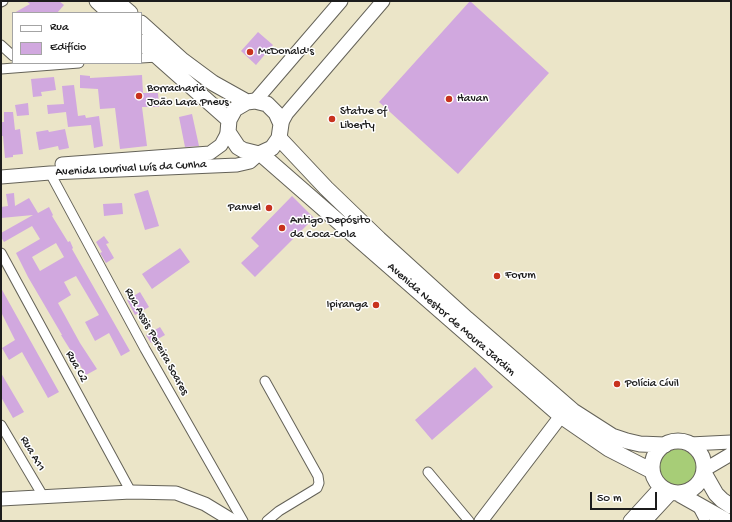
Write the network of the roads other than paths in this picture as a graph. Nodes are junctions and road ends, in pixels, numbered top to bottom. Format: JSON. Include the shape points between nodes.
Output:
{"nodes":[{"id":1,"x":97,"y":1,"type":"edge"},
{"id":2,"x":116,"y":1,"type":"edge"},
{"id":3,"x":340,"y":1,"type":"edge"},
{"id":4,"x":383,"y":1,"type":"edge"},
{"id":5,"x":109,"y":12,"type":"edge"},
{"id":6,"x":129,"y":12,"type":"edge"},
{"id":7,"x":142,"y":24,"type":"edge"},
{"id":8,"x":142,"y":43,"type":"edge"},
{"id":9,"x":1,"y":45,"type":"edge"},
{"id":10,"x":12,"y":55,"type":"edge"},
{"id":11,"x":158,"y":57,"type":"junction"},
{"id":12,"x":142,"y":58,"type":"edge"},
{"id":13,"x":51,"y":64,"type":"edge"},
{"id":14,"x":23,"y":65,"type":"edge"},
{"id":15,"x":1,"y":69,"type":"edge"},
{"id":16,"x":251,"y":102,"type":"junction"},
{"id":17,"x":228,"y":126,"type":"junction"},
{"id":18,"x":280,"y":131,"type":"junction"},
{"id":19,"x":260,"y":154,"type":"junction"},
{"id":20,"x":1,"y":168,"type":"edge"},
{"id":21,"x":50,"y":173,"type":"junction"},
{"id":22,"x":1,"y":177,"type":"edge"},
{"id":23,"x":1,"y":253,"type":"edge"},
{"id":24,"x":463,"y":323,"type":"junction"},
{"id":25,"x":265,"y":381,"type":"dead end"},
{"id":26,"x":561,"y":416,"type":"junction"},
{"id":27,"x":1,"y":425,"type":"edge"},
{"id":28,"x":731,"y":442,"type":"edge"},
{"id":29,"x":690,"y":444,"type":"junction"},
{"id":30,"x":665,"y":445,"type":"junction"},
{"id":31,"x":731,"y":454,"type":"edge"},
{"id":32,"x":652,"y":471,"type":"junction"},
{"id":33,"x":704,"y":471,"type":"junction"},
{"id":34,"x":428,"y":472,"type":"dead end"},
{"id":35,"x":670,"y":491,"type":"junction"},
{"id":36,"x":131,"y":492,"type":"junction"},
{"id":37,"x":43,"y":496,"type":"junction"},
{"id":38,"x":1,"y":499,"type":"edge"},
{"id":39,"x":695,"y":503,"type":"junction"},
{"id":40,"x":731,"y":506,"type":"edge"},
{"id":41,"x":233,"y":521,"type":"edge"},
{"id":42,"x":243,"y":521,"type":"edge"},
{"id":43,"x":267,"y":521,"type":"edge"},
{"id":44,"x":469,"y":521,"type":"edge"},
{"id":45,"x":481,"y":521,"type":"edge"},
{"id":46,"x":630,"y":521,"type":"edge"},
{"id":47,"x":645,"y":521,"type":"edge"},
{"id":48,"x":705,"y":521,"type":"edge"},
{"id":49,"x":727,"y":521,"type":"edge"}],
"edges":[{"from":1,"to":5,"type":"main road"},
{"from":2,"to":6,"type":"main road"},
{"from":3,"to":16,"type":"street"},
{"from":4,"to":18,"type":"street","via":[[287,113]]},
{"from":7,"to":16,"type":"main road","name":"Avenida Nestor de Moura Jardim","via":[[182,60],[213,83]]},
{"from":8,"to":11,"type":"main road","name":"Avenida Nestor de Moura Jardim"},
{"from":9,"to":10,"type":"street"},
{"from":11,"to":12,"type":"street"},
{"from":11,"to":17,"type":"main road","name":"Avenida Nestor de Moura Jardim"},
{"from":13,"to":14,"type":"street"},
{"from":14,"to":15,"type":"street"},
{"from":16,"to":17,"type":"main road","via":[[235,109]]},
{"from":16,"to":18,"type":"main road","name":"Avenida Nestor de Moura Jardim","via":[[267,104],[276,113]]},
{"from":17,"to":19,"type":"main road","name":"Avenida Nestor de Moura Jardim","via":[[238,147]]},
{"from":17,"to":20,"type":"street","name":"Avenida Lourival Luís da Cunha","via":[[221,145],[210,153]]},
{"from":18,"to":19,"type":"main road","via":[[272,148]]},
{"from":18,"to":24,"type":"main road","name":"Avenida Nestor de Moura Jardim","via":[[326,188]]},
{"from":19,"to":21,"type":"street","name":"Avenida Lourival Luís da Cunha","via":[[250,162],[237,165]]},
{"from":19,"to":24,"type":"main road","name":"Avenida Nestor de Moura Jardim"},
{"from":21,"to":22,"type":"street","name":"Avenida Lourival Luís da Cunha"},
{"from":21,"to":42,"type":"street","name":"Rua Assis Pereira Soares","via":[[145,349]]},
{"from":23,"to":36,"type":"street","name":"Rua C2"},
{"from":24,"to":26,"type":"main road","name":"Avenida Nestor de Moura Jardim"},
{"from":24,"to":30,"type":"main road","name":"Avenida Nestor de Moura Jardim","via":[[573,411],[612,436],[640,444]]},
{"from":25,"to":43,"type":"street","via":[[318,476],[319,483],[317,488]]},
{"from":26,"to":32,"type":"main road","name":"Avenida Nestor de Moura Jardim","via":[[609,449]]},
{"from":26,"to":45,"type":"street"},
{"from":27,"to":37,"type":"street","name":"Rua A11"},
{"from":28,"to":29,"type":"street"},
{"from":29,"to":30,"type":"main road","name":"Avenida Nestor de Moura Jardim","via":[[677,441]]},
{"from":29,"to":33,"type":"main road","via":[[700,454]]},
{"from":30,"to":32,"type":"main road","via":[[658,450]]},
{"from":31,"to":33,"type":"street"},
{"from":32,"to":35,"type":"main road","via":[[655,480]]},
{"from":33,"to":35,"type":"main road","via":[[698,485],[693,489],[686,492]]},
{"from":33,"to":40,"type":"main road","via":[[716,494]]},
{"from":34,"to":44,"type":"street"},
{"from":35,"to":39,"type":"main road"},
{"from":35,"to":46,"type":"street"},
{"from":35,"to":47,"type":"street"},
{"from":36,"to":37,"type":"street"},
{"from":36,"to":41,"type":"street","via":[[176,493],[205,504]]},
{"from":37,"to":38,"type":"street"},
{"from":39,"to":48,"type":"street"},
{"from":39,"to":49,"type":"main road"}]}
